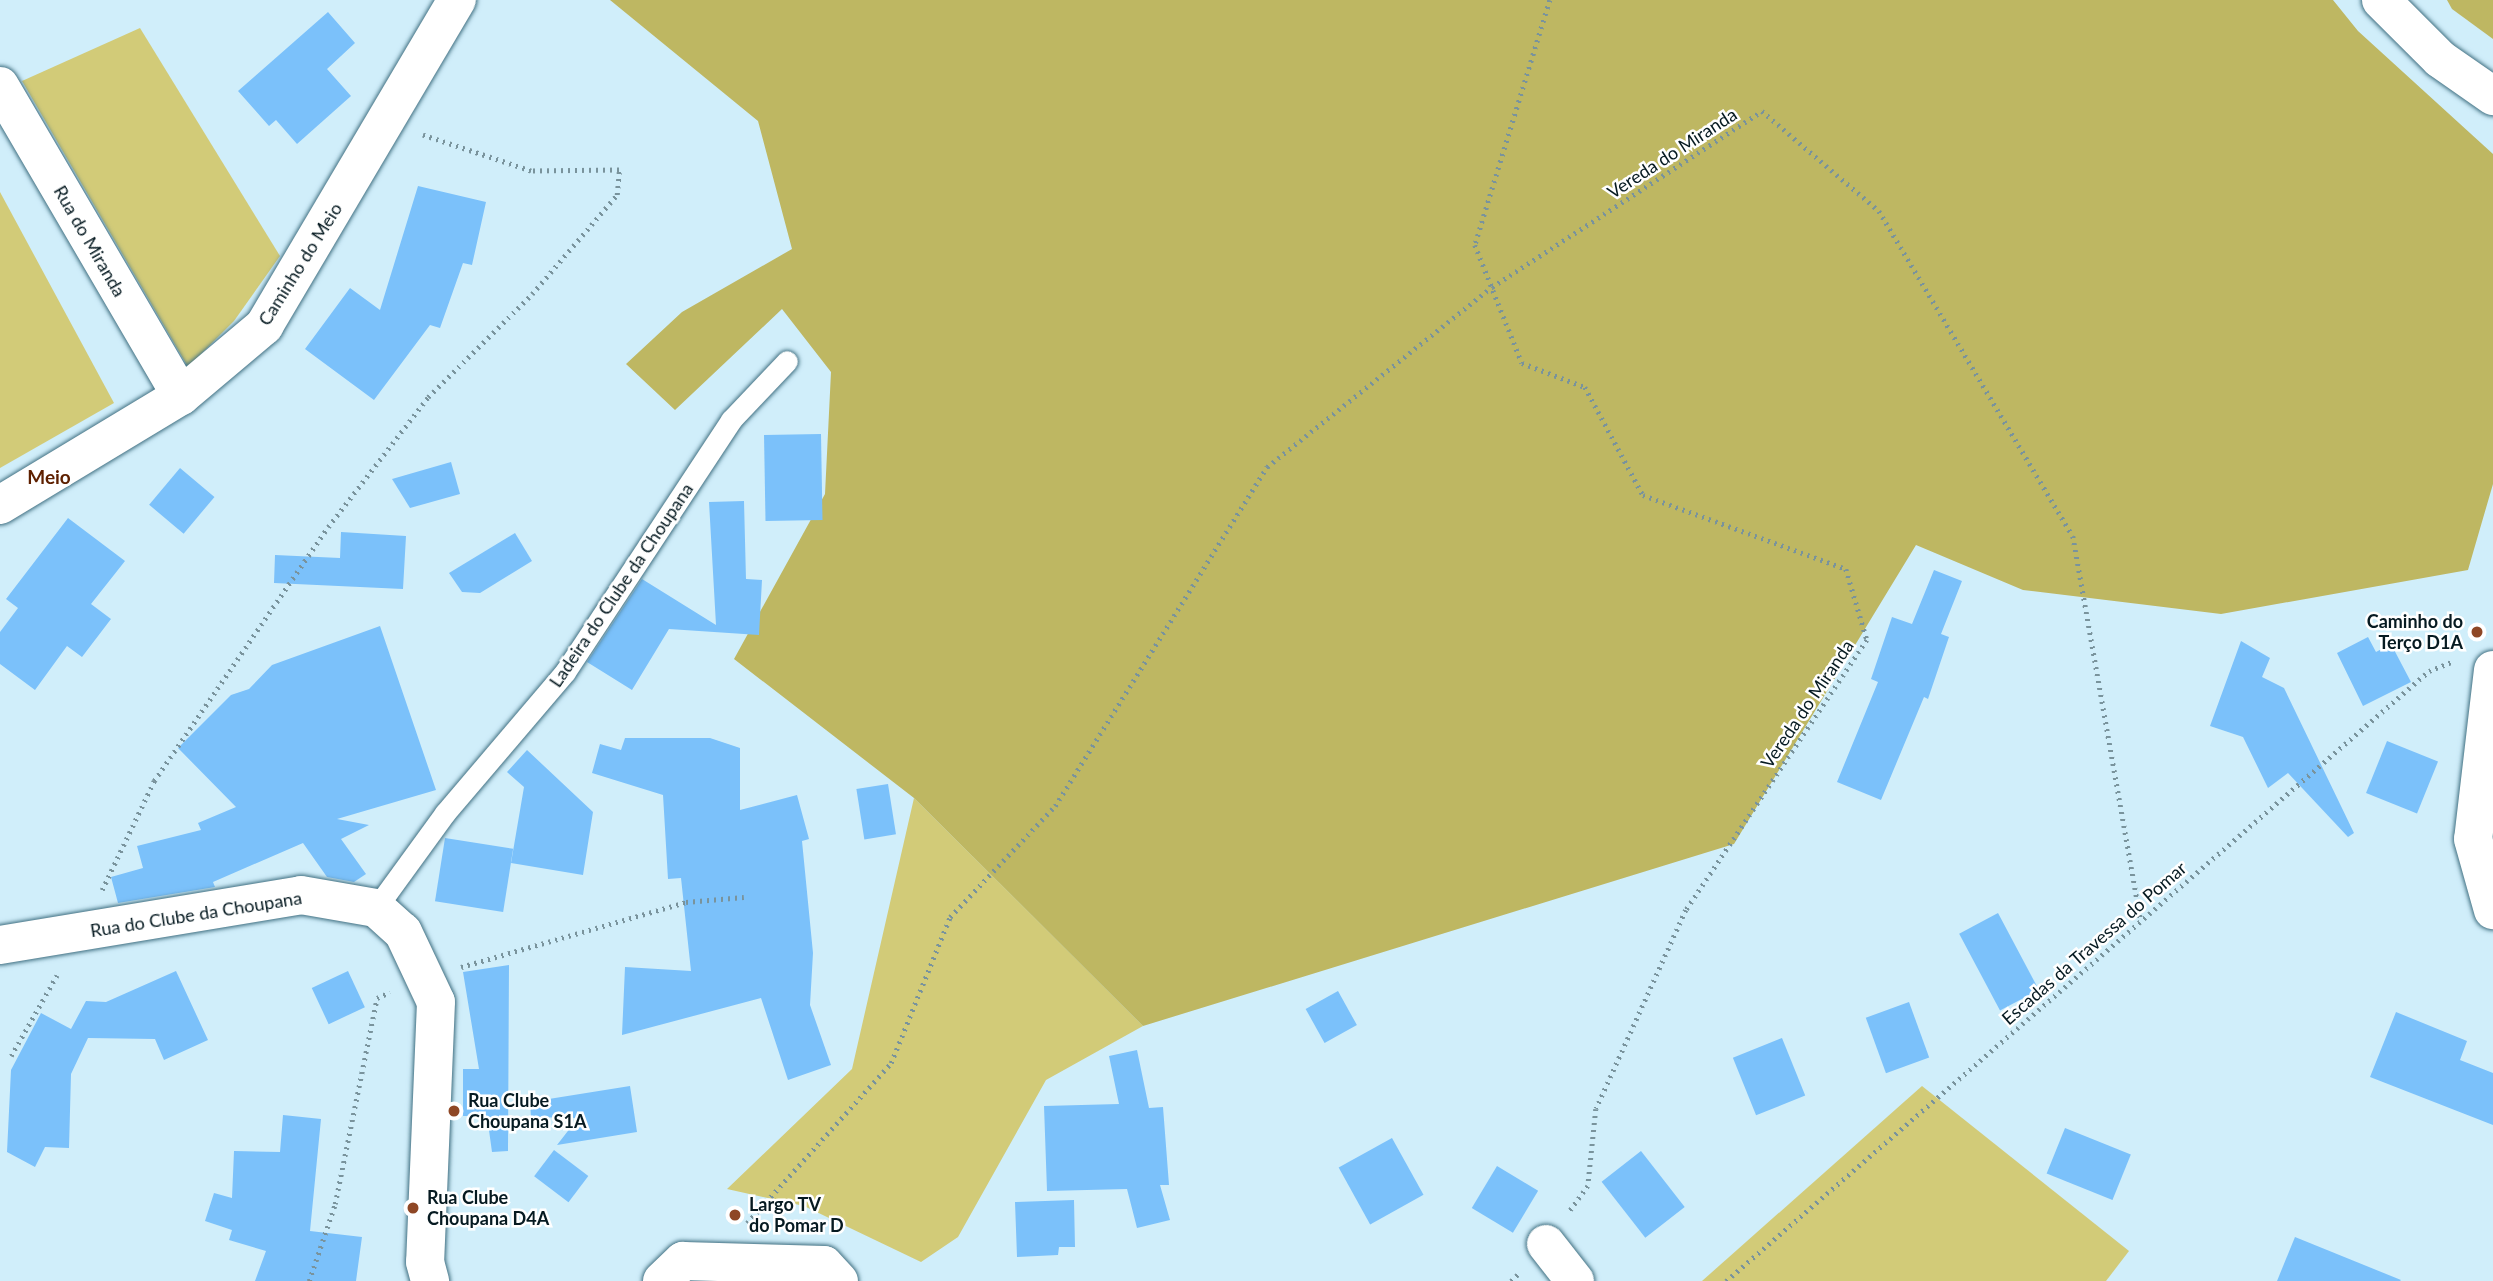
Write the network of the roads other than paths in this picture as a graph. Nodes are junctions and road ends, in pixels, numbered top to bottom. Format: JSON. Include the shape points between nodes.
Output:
{"nodes":[{"id":1,"x":457,"y":0,"type":"edge"},
{"id":2,"x":2381,"y":0,"type":"edge"},
{"id":3,"x":0,"y":86,"type":"edge"},
{"id":4,"x":2493,"y":96,"type":"edge"},
{"id":5,"x":787,"y":361,"type":"dead end"},
{"id":6,"x":181,"y":396,"type":"junction"},
{"id":7,"x":0,"y":505,"type":"edge"},
{"id":8,"x":2480,"y":664,"type":"edge"},
{"id":9,"x":376,"y":908,"type":"junction"},
{"id":10,"x":2493,"y":910,"type":"edge"},
{"id":11,"x":0,"y":946,"type":"edge"},
{"id":12,"x":1546,"y":1244,"type":"road end"},
{"id":13,"x":430,"y":1281,"type":"edge"},
{"id":14,"x":662,"y":1281,"type":"edge"},
{"id":15,"x":839,"y":1281,"type":"edge"},
{"id":16,"x":1576,"y":1281,"type":"edge"}],
"edges":[{"from":1,"to":6,"type":"street","name":"Caminho do Meio","via":[[264,326]]},
{"from":2,"to":4,"type":"street","via":[[2440,59]]},
{"from":3,"to":6,"type":"street","name":"Rua do Miranda"},
{"from":5,"to":9,"type":"lane","name":"Ladeira do Clube da Choupana","via":[[731,420],[565,672],[444,813]]},
{"from":6,"to":7,"type":"street","name":"Caminho do Meio"},
{"from":8,"to":10,"type":"street","via":[[2473,839]]},
{"from":9,"to":11,"type":"street","name":"Rua do Clube da Choupana","via":[[301,895]]},
{"from":9,"to":13,"type":"street","via":[[402,932],[436,1002],[425,1262]]},
{"from":12,"to":16,"type":"street"},
{"from":14,"to":15,"type":"street","via":[[683,1261],[824,1265]]}]}
